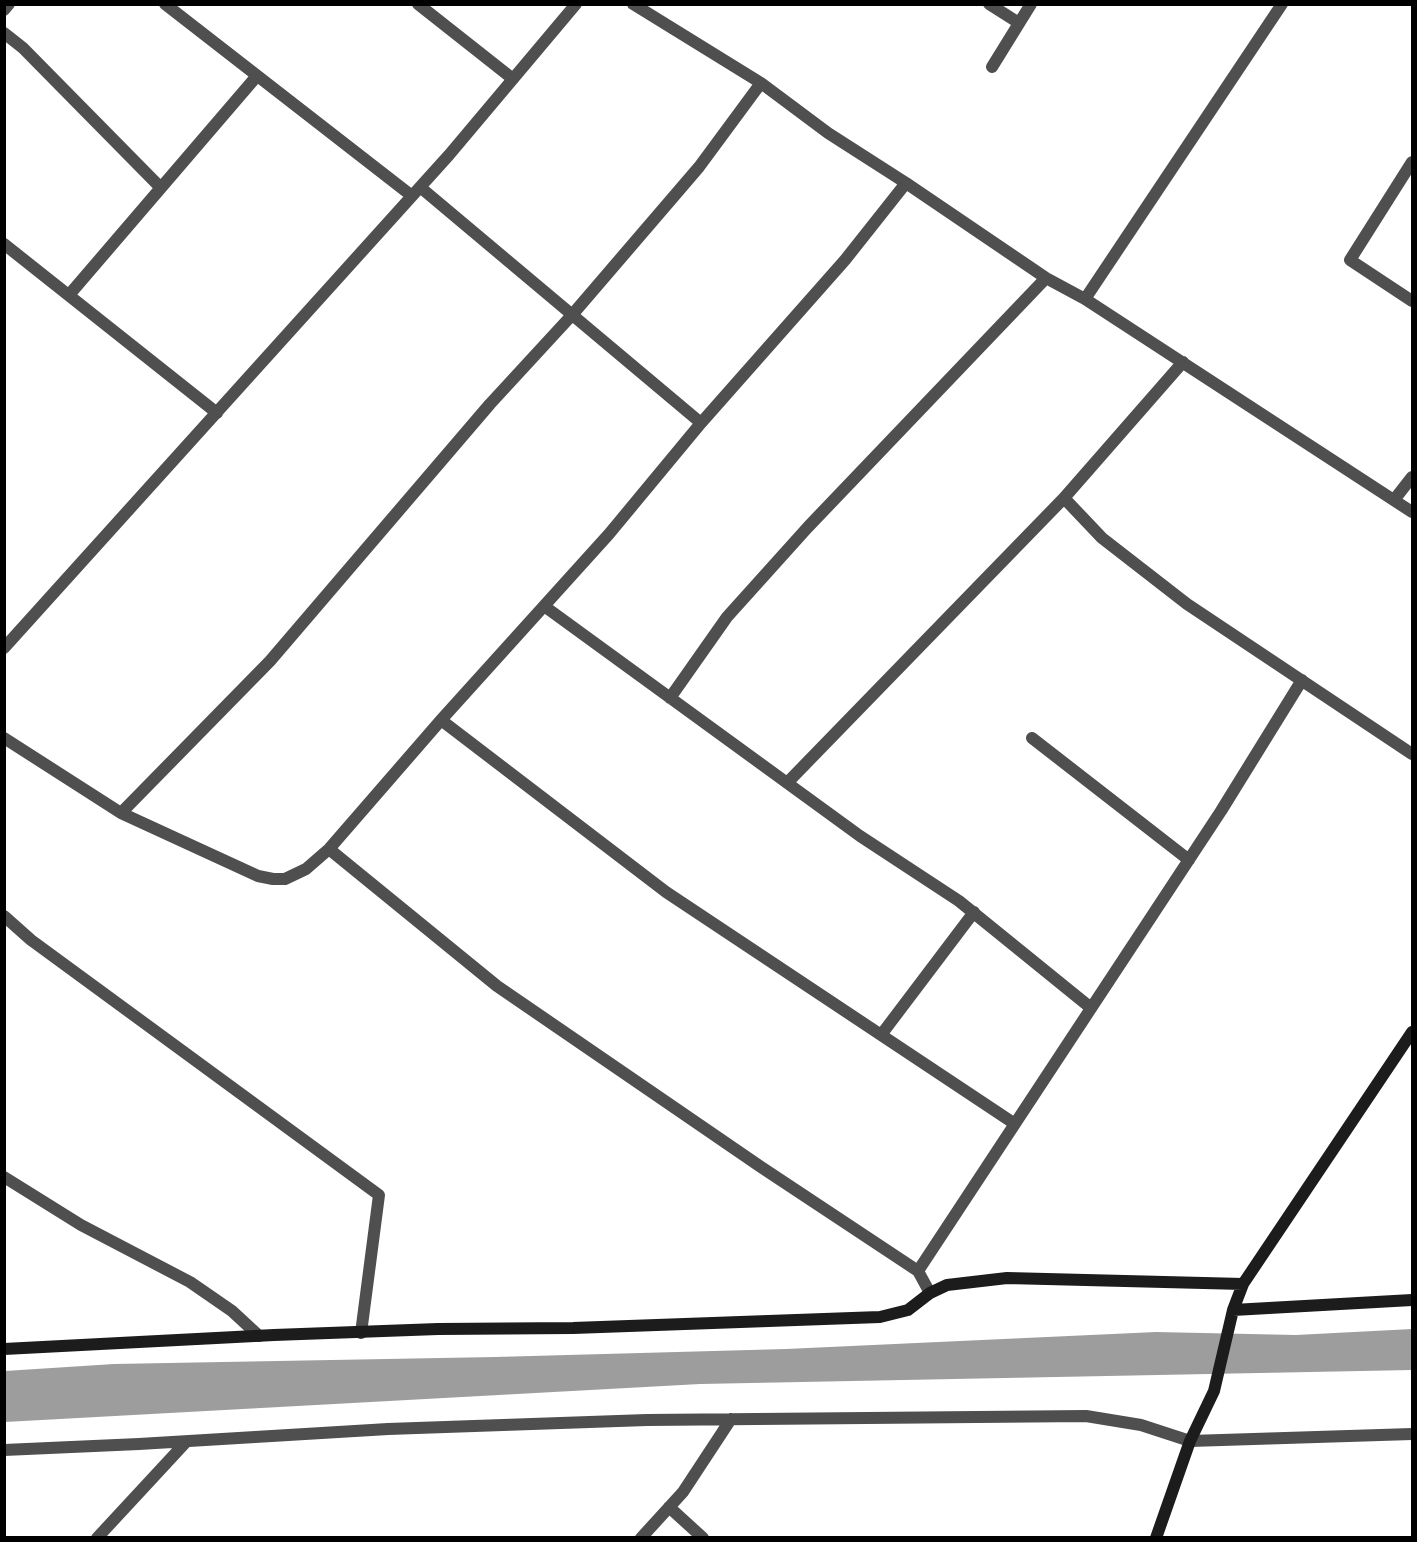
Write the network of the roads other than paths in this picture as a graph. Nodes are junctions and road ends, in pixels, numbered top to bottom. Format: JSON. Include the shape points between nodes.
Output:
{"nodes":[{"id":1,"x":9,"y":4,"type":"edge"},
{"id":2,"x":418,"y":4,"type":"edge"},
{"id":3,"x":576,"y":4,"type":"edge"},
{"id":4,"x":633,"y":4,"type":"edge"},
{"id":5,"x":989,"y":4,"type":"edge"},
{"id":6,"x":1031,"y":4,"type":"edge"},
{"id":7,"x":1282,"y":4,"type":"edge"},
{"id":8,"x":173,"y":7,"type":"edge"},
{"id":9,"x":4,"y":10,"type":"edge"},
{"id":10,"x":1019,"y":23,"type":"junction"},
{"id":11,"x":4,"y":33,"type":"edge"},
{"id":12,"x":992,"y":67,"type":"dead end"},
{"id":13,"x":256,"y":77,"type":"junction"},
{"id":14,"x":513,"y":79,"type":"junction"},
{"id":15,"x":761,"y":83,"type":"junction"},
{"id":16,"x":1413,"y":162,"type":"edge"},
{"id":17,"x":906,"y":183,"type":"junction"},
{"id":18,"x":161,"y":188,"type":"junction"},
{"id":19,"x":416,"y":191,"type":"junction"},
{"id":20,"x":4,"y":244,"type":"edge"},
{"id":21,"x":1046,"y":278,"type":"junction"},
{"id":22,"x":69,"y":296,"type":"junction"},
{"id":23,"x":1085,"y":299,"type":"junction"},
{"id":24,"x":1413,"y":301,"type":"edge"},
{"id":25,"x":572,"y":315,"type":"junction"},
{"id":26,"x":1183,"y":362,"type":"junction"},
{"id":27,"x":217,"y":414,"type":"junction"},
{"id":28,"x":701,"y":423,"type":"junction"},
{"id":29,"x":1413,"y":477,"type":"edge"},
{"id":30,"x":1064,"y":498,"type":"junction"},
{"id":31,"x":1394,"y":500,"type":"junction"},
{"id":32,"x":1413,"y":512,"type":"edge"},
{"id":33,"x":544,"y":606,"type":"junction"},
{"id":34,"x":4,"y":648,"type":"edge"},
{"id":35,"x":1302,"y":680,"type":"junction"},
{"id":36,"x":670,"y":698,"type":"junction"},
{"id":37,"x":441,"y":720,"type":"junction"},
{"id":38,"x":4,"y":738,"type":"edge"},
{"id":39,"x":1032,"y":738,"type":"dead end"},
{"id":40,"x":1413,"y":754,"type":"edge"},
{"id":41,"x":787,"y":783,"type":"junction"},
{"id":42,"x":121,"y":813,"type":"junction"},
{"id":43,"x":328,"y":849,"type":"junction"},
{"id":44,"x":1189,"y":860,"type":"junction"},
{"id":45,"x":974,"y":912,"type":"junction"},
{"id":46,"x":4,"y":916,"type":"edge"},
{"id":47,"x":1091,"y":1008,"type":"junction"},
{"id":48,"x":1413,"y":1032,"type":"edge"},
{"id":49,"x":880,"y":1035,"type":"junction"},
{"id":50,"x":1015,"y":1124,"type":"junction"},
{"id":51,"x":4,"y":1177,"type":"edge"},
{"id":52,"x":918,"y":1271,"type":"junction"},
{"id":53,"x":1243,"y":1284,"type":"junction"},
{"id":54,"x":930,"y":1293,"type":"junction"},
{"id":55,"x":1413,"y":1300,"type":"edge"},
{"id":56,"x":1233,"y":1310,"type":"junction"},
{"id":57,"x":361,"y":1333,"type":"junction"},
{"id":58,"x":259,"y":1336,"type":"junction"},
{"id":59,"x":4,"y":1349,"type":"edge"},
{"id":60,"x":731,"y":1419,"type":"junction"},
{"id":61,"x":1413,"y":1434,"type":"edge"},
{"id":62,"x":1190,"y":1441,"type":"junction"},
{"id":63,"x":186,"y":1442,"type":"junction"},
{"id":64,"x":4,"y":1450,"type":"edge"},
{"id":65,"x":669,"y":1507,"type":"junction"},
{"id":66,"x":97,"y":1538,"type":"edge"},
{"id":67,"x":641,"y":1538,"type":"edge"},
{"id":68,"x":704,"y":1538,"type":"edge"},
{"id":69,"x":1156,"y":1538,"type":"edge"}],
"edges":[{"from":1,"to":9,"type":"street"},
{"from":2,"to":14,"type":"street"},
{"from":3,"to":14,"type":"street"},
{"from":4,"to":15,"type":"street"},
{"from":5,"to":10,"type":"street"},
{"from":6,"to":10,"type":"street"},
{"from":7,"to":23,"type":"street"},
{"from":8,"to":13,"type":"street"},
{"from":10,"to":12,"type":"street"},
{"from":11,"to":18,"type":"street"},
{"from":13,"to":18,"type":"street"},
{"from":13,"to":19,"type":"street"},
{"from":14,"to":19,"type":"street"},
{"from":15,"to":17,"type":"street","via":[[828,133]]},
{"from":15,"to":25,"type":"street","via":[[699,167]]},
{"from":16,"to":24,"type":"street","via":[[1350,260]]},
{"from":17,"to":21,"type":"street"},
{"from":17,"to":28,"type":"street","via":[[845,260]]},
{"from":18,"to":22,"type":"street"},
{"from":19,"to":25,"type":"street"},
{"from":19,"to":27,"type":"street"},
{"from":20,"to":22,"type":"street"},
{"from":21,"to":23,"type":"street"},
{"from":21,"to":36,"type":"street","via":[[808,527],[728,617]]},
{"from":22,"to":27,"type":"street"},
{"from":23,"to":26,"type":"street"},
{"from":25,"to":28,"type":"street"},
{"from":25,"to":42,"type":"street","via":[[490,404],[270,661]]},
{"from":26,"to":30,"type":"street"},
{"from":26,"to":31,"type":"street"},
{"from":27,"to":34,"type":"street"},
{"from":28,"to":33,"type":"street"},
{"from":29,"to":31,"type":"street"},
{"from":30,"to":35,"type":"street","via":[[1102,537],[1187,604]]},
{"from":30,"to":41,"type":"street"},
{"from":31,"to":32,"type":"street"},
{"from":33,"to":36,"type":"street"},
{"from":33,"to":37,"type":"street"},
{"from":35,"to":40,"type":"street"},
{"from":35,"to":44,"type":"street"},
{"from":36,"to":41,"type":"street"},
{"from":37,"to":43,"type":"street"},
{"from":37,"to":49,"type":"street","via":[[666,892]]},
{"from":38,"to":42,"type":"street"},
{"from":39,"to":44,"type":"street"},
{"from":41,"to":45,"type":"street"},
{"from":42,"to":43,"type":"street","via":[[258,876],[273,879],[296,875]]},
{"from":43,"to":52,"type":"street","via":[[496,986]]},
{"from":44,"to":47,"type":"street"},
{"from":45,"to":47,"type":"street"},
{"from":45,"to":49,"type":"street"},
{"from":46,"to":57,"type":"street","via":[[31,940],[379,1196]]},
{"from":47,"to":50,"type":"street"},
{"from":48,"to":53,"type":"street"},
{"from":49,"to":50,"type":"street"},
{"from":50,"to":52,"type":"street"},
{"from":51,"to":58,"type":"street","via":[[81,1226],[190,1282],[232,1311]]},
{"from":52,"to":54,"type":"street"},
{"from":53,"to":54,"type":"street","via":[[1007,1278],[947,1285]]},
{"from":53,"to":56,"type":"street"},
{"from":54,"to":57,"type":"street","via":[[908,1310],[880,1317]]},
{"from":55,"to":56,"type":"street"},
{"from":56,"to":62,"type":"street","via":[[1214,1391]]},
{"from":57,"to":58,"type":"street"},
{"from":58,"to":59,"type":"street"},
{"from":60,"to":62,"type":"street","via":[[1086,1416],[1141,1425]]},
{"from":60,"to":63,"type":"street","via":[[388,1429]]},
{"from":60,"to":65,"type":"street"},
{"from":61,"to":62,"type":"street"},
{"from":62,"to":69,"type":"street"},
{"from":63,"to":64,"type":"street"},
{"from":63,"to":66,"type":"street"},
{"from":65,"to":67,"type":"street"},
{"from":65,"to":68,"type":"street"}]}
